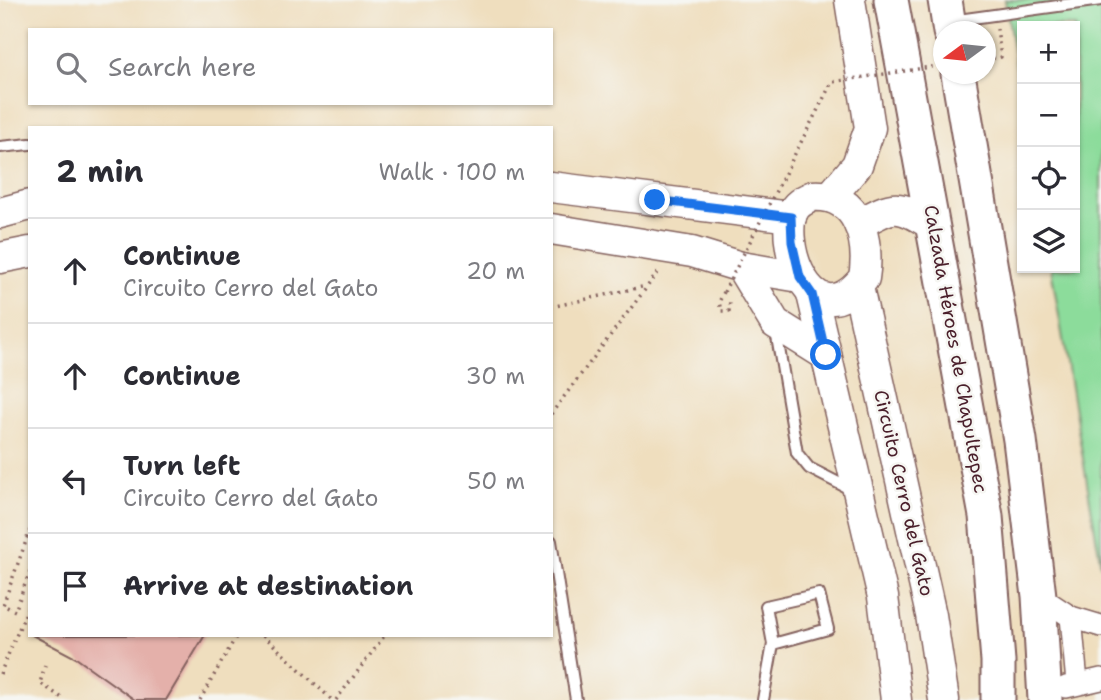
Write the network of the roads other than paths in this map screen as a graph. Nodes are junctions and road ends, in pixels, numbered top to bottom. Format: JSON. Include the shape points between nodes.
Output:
{"nodes":[{"id":1,"x":850,"y":0,"type":"edge"},
{"id":2,"x":891,"y":0,"type":"edge"},
{"id":3,"x":1101,"y":0,"type":"edge"},
{"id":4,"x":948,"y":18,"type":"edge"},
{"id":5,"x":960,"y":84,"type":"edge"},
{"id":6,"x":28,"y":144,"type":"edge"},
{"id":7,"x":0,"y":147,"type":"edge"},
{"id":8,"x":553,"y":187,"type":"edge"},
{"id":9,"x":831,"y":197,"type":"junction"},
{"id":10,"x":28,"y":206,"type":"edge"},
{"id":11,"x":0,"y":213,"type":"edge"},
{"id":12,"x":791,"y":217,"type":"junction"},
{"id":13,"x":859,"y":224,"type":"junction"},
{"id":14,"x":933,"y":225,"type":"junction"},
{"id":15,"x":553,"y":229,"type":"edge"},
{"id":16,"x":741,"y":267,"type":"junction"},
{"id":17,"x":806,"y":286,"type":"junction"},
{"id":18,"x":858,"y":287,"type":"junction"},
{"id":19,"x":775,"y":323,"type":"junction"},
{"id":20,"x":826,"y":355,"type":"junction"},
{"id":21,"x":860,"y":494,"type":"junction"},
{"id":22,"x":553,"y":554,"type":"edge"},
{"id":23,"x":1039,"y":596,"type":"junction"},
{"id":24,"x":1071,"y":617,"type":"junction"},
{"id":25,"x":1101,"y":626,"type":"edge"},
{"id":26,"x":773,"y":644,"type":"junction"},
{"id":27,"x":1101,"y":679,"type":"edge"},
{"id":28,"x":1077,"y":683,"type":"junction"},
{"id":29,"x":1045,"y":698,"type":"edge"},
{"id":30,"x":576,"y":700,"type":"edge"},
{"id":31,"x":764,"y":700,"type":"edge"},
{"id":32,"x":896,"y":700,"type":"edge"},
{"id":33,"x":944,"y":700,"type":"edge"},
{"id":34,"x":998,"y":700,"type":"edge"}],
"edges":[{"from":1,"to":9,"type":"street","via":[[870,128],[857,165]]},
{"from":2,"to":14,"type":"main road","name":"Calzada Héroes de Chapultepec"},
{"from":3,"to":4,"type":"lane"},
{"from":5,"to":23,"type":"main road","via":[[1020,440]]},
{"from":6,"to":7,"type":"lane"},
{"from":8,"to":12,"type":"street"},
{"from":9,"to":12,"type":"street","via":[[804,200]]},
{"from":9,"to":13,"type":"street","via":[[846,202]]},
{"from":10,"to":11,"type":"street"},
{"from":12,"to":17,"type":"street","via":[[792,242]]},
{"from":13,"to":14,"type":"street","via":[[884,210],[903,208]]},
{"from":13,"to":18,"type":"street","via":[[866,266]]},
{"from":14,"to":34,"type":"main road","name":"Calzada Héroes de Chapultepec","via":[[986,516]]},
{"from":15,"to":16,"type":"street","via":[[675,250]]},
{"from":16,"to":17,"type":"street"},
{"from":16,"to":19,"type":"street"},
{"from":17,"to":18,"type":"street","via":[[828,300],[849,295]]},
{"from":17,"to":20,"type":"street"},
{"from":18,"to":33,"type":"street","name":"Circuito Cerro del Gato","via":[[931,615]]},
{"from":19,"to":20,"type":"street"},
{"from":19,"to":21,"type":"lane","via":[[797,453],[802,463]]},
{"from":20,"to":21,"type":"street"},
{"from":21,"to":32,"type":"street","via":[[883,597]]},
{"from":22,"to":30,"type":"lane"},
{"from":23,"to":24,"type":"street"},
{"from":23,"to":29,"type":"main road"},
{"from":24,"to":25,"type":"street"},
{"from":24,"to":28,"type":"street"},
{"from":26,"to":26,"type":"lane","via":[[766,606],[819,594],[828,629]]},
{"from":26,"to":31,"type":"lane"},
{"from":27,"to":28,"type":"street"},
{"from":28,"to":29,"type":"street"}]}
